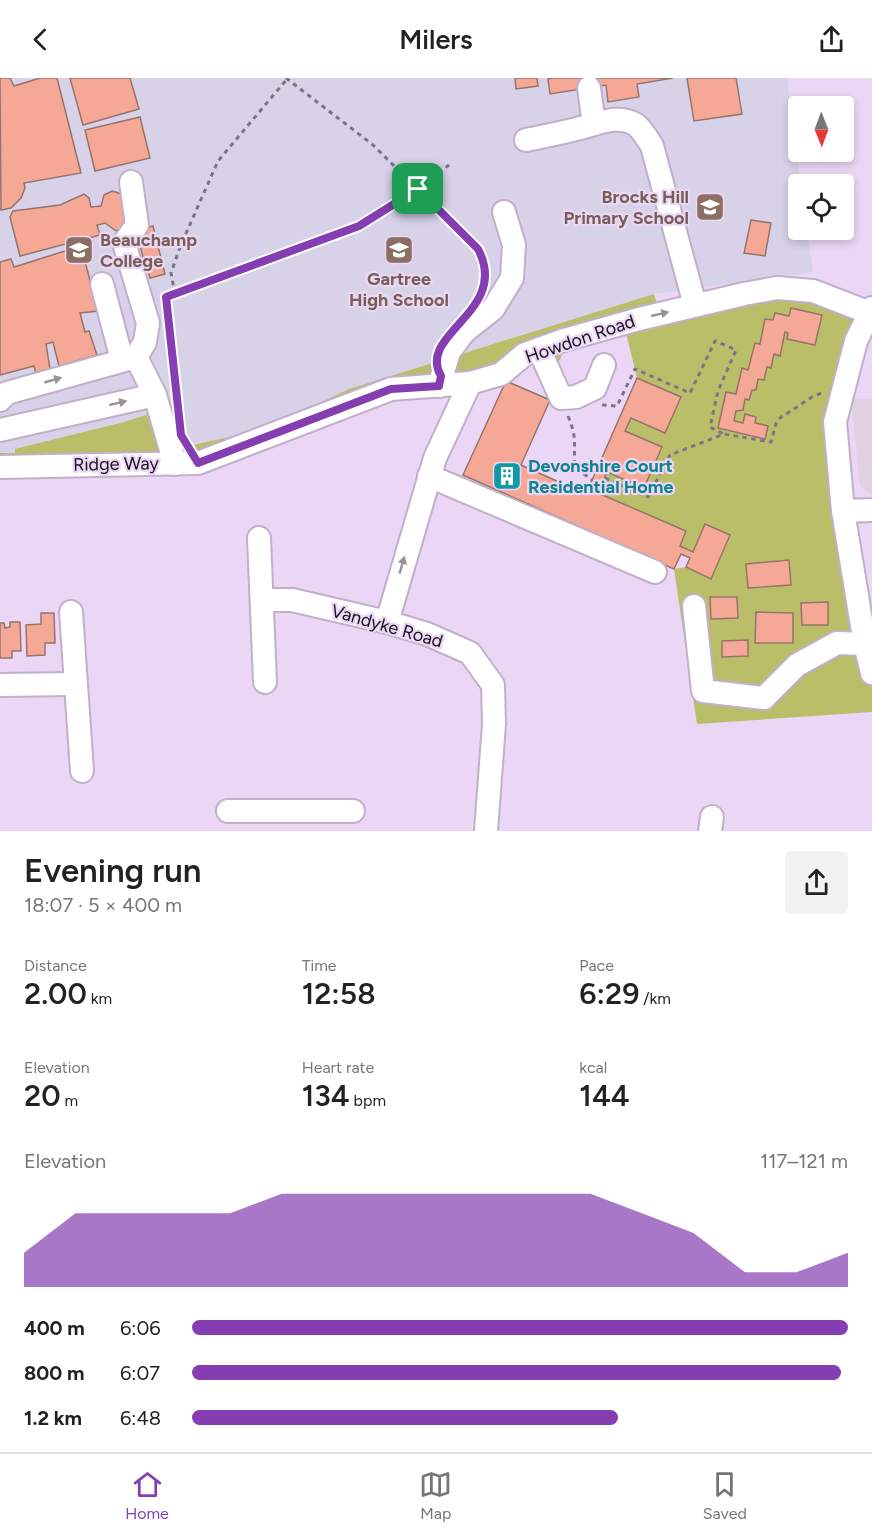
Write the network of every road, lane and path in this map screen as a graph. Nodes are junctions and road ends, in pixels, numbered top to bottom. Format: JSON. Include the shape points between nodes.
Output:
{"nodes":[{"id":1,"x":287,"y":78,"type":"edge"},
{"id":2,"x":589,"y":88,"type":"dead end"},
{"id":3,"x":594,"y":124,"type":"junction"},
{"id":4,"x":526,"y":140,"type":"dead end"},
{"id":5,"x":449,"y":165,"type":"dead end"},
{"id":6,"x":131,"y":182,"type":"dead end"},
{"id":7,"x":418,"y":189,"type":"junction"},
{"id":8,"x":504,"y":212,"type":"dead end"},
{"id":9,"x":102,"y":284,"type":"dead end"},
{"id":10,"x":483,"y":292,"type":"dead end"},
{"id":11,"x":175,"y":294,"type":"junction"},
{"id":12,"x":695,"y":305,"type":"junction"},
{"id":13,"x":871,"y":311,"type":"edge"},
{"id":14,"x":539,"y":349,"type":"junction"},
{"id":15,"x":129,"y":359,"type":"junction"},
{"id":16,"x":604,"y":365,"type":"dead end"},
{"id":17,"x":470,"y":383,"type":"junction"},
{"id":18,"x":845,"y":383,"type":"junction"},
{"id":19,"x":439,"y":386,"type":"junction"},
{"id":20,"x":155,"y":394,"type":"junction"},
{"id":21,"x":561,"y":398,"type":"junction"},
{"id":22,"x":0,"y":400,"type":"edge"},
{"id":23,"x":177,"y":401,"type":"dead end"},
{"id":24,"x":596,"y":405,"type":"dead end"},
{"id":25,"x":0,"y":430,"type":"edge"},
{"id":26,"x":724,"y":434,"type":"junction"},
{"id":27,"x":175,"y":464,"type":"junction"},
{"id":28,"x":0,"y":467,"type":"edge"},
{"id":29,"x":429,"y":476,"type":"junction"},
{"id":30,"x":605,"y":478,"type":"dead end"},
{"id":31,"x":592,"y":480,"type":"dead end"},
{"id":32,"x":872,"y":510,"type":"edge"},
{"id":33,"x":843,"y":511,"type":"junction"},
{"id":34,"x":259,"y":538,"type":"dead end"},
{"id":35,"x":655,"y":572,"type":"dead end"},
{"id":36,"x":261,"y":600,"type":"junction"},
{"id":37,"x":694,"y":606,"type":"dead end"},
{"id":38,"x":71,"y":612,"type":"dead end"},
{"id":39,"x":387,"y":622,"type":"junction"},
{"id":40,"x":865,"y":644,"type":"junction"},
{"id":41,"x":872,"y":674,"type":"edge"},
{"id":42,"x":265,"y":682,"type":"dead end"},
{"id":43,"x":75,"y":684,"type":"junction"},
{"id":44,"x":0,"y":685,"type":"edge"},
{"id":45,"x":82,"y":771,"type":"dead end"},
{"id":46,"x":228,"y":811,"type":"dead end"},
{"id":47,"x":353,"y":811,"type":"dead end"},
{"id":48,"x":295,"y":821,"type":"edge"},
{"id":49,"x":486,"y":831,"type":"edge"}],
"edges":[{"from":1,"to":7,"type":"path","via":[[373,145]]},
{"from":1,"to":11,"type":"path","via":[[218,161],[171,273]]},
{"from":2,"to":3,"type":"street"},
{"from":3,"to":4,"type":"street"},
{"from":3,"to":12,"type":"street","via":[[620,120],[634,124],[652,146]]},
{"from":5,"to":7,"type":"path"},
{"from":6,"to":15,"type":"street","via":[[136,225],[124,243],[147,323],[145,342]]},
{"from":7,"to":10,"type":"path","via":[[478,249],[486,276]]},
{"from":7,"to":11,"type":"path","via":[[359,226]]},
{"from":8,"to":19,"type":"street","via":[[514,245],[512,278],[493,309],[464,332],[449,352]]},
{"from":9,"to":15,"type":"street"},
{"from":11,"to":23,"type":"path","via":[[166,297]]},
{"from":12,"to":13,"type":"street","name":"Howdon Road","via":[[777,288],[813,291]]},
{"from":14,"to":12,"type":"street","name":"Howdon Road","one_way":true},
{"from":13,"to":18,"type":"street","via":[[856,341]]},
{"from":14,"to":17,"type":"street","name":"Howdon Road","via":[[525,354],[501,374]]},
{"from":14,"to":21,"type":"street"},
{"from":15,"to":20,"type":"street"},
{"from":22,"to":15,"type":"street","one_way":true,"via":[[7,393]]},
{"from":16,"to":21,"type":"street","via":[[595,388],[576,397]]},
{"from":17,"to":19,"type":"street","name":"Ridge Way"},
{"from":17,"to":29,"type":"street"},
{"from":18,"to":26,"type":"path","via":[[812,397],[777,420],[771,442]]},
{"from":18,"to":33,"type":"street","via":[[835,422]]},
{"from":19,"to":27,"type":"street","name":"Ridge Way","via":[[391,389],[198,463]]},
{"from":25,"to":20,"type":"street","one_way":true},
{"from":20,"to":27,"type":"street"},
{"from":21,"to":31,"type":"path","via":[[574,430],[575,467]]},
{"from":24,"to":26,"type":"path","via":[[617,406],[635,369],[690,393],[715,341],[736,350],[718,391],[710,427]]},
{"from":26,"to":30,"type":"path","via":[[670,455],[648,497]]},
{"from":27,"to":28,"type":"street","name":"Ridge Way"},
{"from":29,"to":35,"type":"street"},
{"from":39,"to":29,"type":"street","one_way":true},
{"from":32,"to":33,"type":"street"},
{"from":33,"to":40,"type":"street"},
{"from":34,"to":36,"type":"street"},
{"from":36,"to":39,"type":"street","name":"Vandyke Road","via":[[292,600]]},
{"from":36,"to":42,"type":"street"},
{"from":37,"to":40,"type":"street","via":[[703,691],[765,698],[797,665],[837,643]]},
{"from":38,"to":43,"type":"street"},
{"from":39,"to":49,"type":"street","name":"Vandyke Road","via":[[470,653],[492,685],[494,724]]},
{"from":40,"to":41,"type":"street"},
{"from":43,"to":44,"type":"street"},
{"from":43,"to":45,"type":"street"},
{"from":46,"to":48,"type":"street"},
{"from":47,"to":48,"type":"street"}]}
